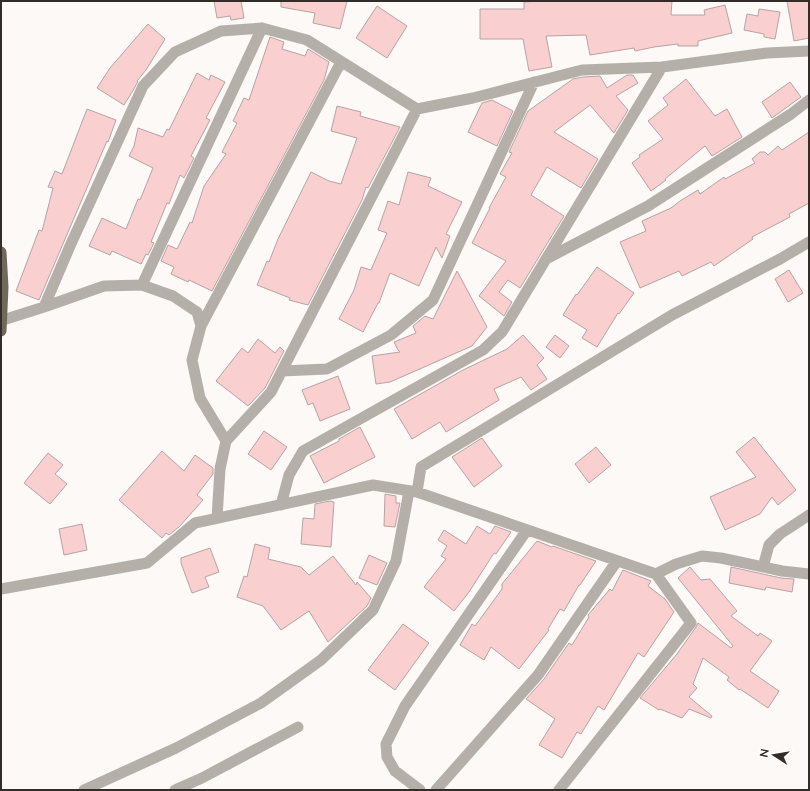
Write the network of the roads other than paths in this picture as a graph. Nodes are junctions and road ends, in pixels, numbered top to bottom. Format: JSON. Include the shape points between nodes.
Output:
{"nodes":[{"id":1,"x":262,"y":28,"type":"junction"},
{"id":2,"x":809,"y":51,"type":"edge"},
{"id":3,"x":341,"y":62,"type":"junction"},
{"id":4,"x":662,"y":67,"type":"junction"},
{"id":5,"x":534,"y":82,"type":"junction"},
{"id":6,"x":809,"y":100,"type":"edge"},
{"id":7,"x":417,"y":109,"type":"junction"},
{"id":8,"x":809,"y":242,"type":"edge"},
{"id":9,"x":1,"y":252,"type":"edge"},
{"id":10,"x":546,"y":259,"type":"junction"},
{"id":11,"x":142,"y":285,"type":"junction"},
{"id":12,"x":44,"y":307,"type":"junction"},
{"id":13,"x":2,"y":320,"type":"junction"},
{"id":14,"x":201,"y":326,"type":"junction"},
{"id":15,"x":1,"y":331,"type":"edge"},
{"id":16,"x":282,"y":371,"type":"junction"},
{"id":17,"x":226,"y":441,"type":"junction"},
{"id":18,"x":413,"y":491,"type":"junction"},
{"id":19,"x":281,"y":505,"type":"junction"},
{"id":20,"x":809,"y":515,"type":"edge"},
{"id":21,"x":217,"y":518,"type":"junction"},
{"id":22,"x":528,"y":530,"type":"junction"},
{"id":23,"x":617,"y":560,"type":"junction"},
{"id":24,"x":763,"y":567,"type":"junction"},
{"id":25,"x":656,"y":574,"type":"junction"},
{"id":26,"x":809,"y":574,"type":"edge"},
{"id":27,"x":1,"y":589,"type":"edge"},
{"id":28,"x":298,"y":728,"type":"dead end"},
{"id":29,"x":84,"y":790,"type":"edge"},
{"id":30,"x":175,"y":790,"type":"edge"},
{"id":31,"x":420,"y":790,"type":"edge"},
{"id":32,"x":436,"y":790,"type":"edge"},
{"id":33,"x":559,"y":790,"type":"edge"}],
"edges":[{"from":1,"to":3,"type":"street","via":[[307,40]]},
{"from":1,"to":11,"type":"street"},
{"from":1,"to":12,"type":"street","via":[[221,31],[175,52],[144,86]]},
{"from":2,"to":4,"type":"street","via":[[767,53]]},
{"from":3,"to":7,"type":"street"},
{"from":3,"to":14,"type":"street"},
{"from":4,"to":5,"type":"street","via":[[582,70]]},
{"from":4,"to":10,"type":"street"},
{"from":5,"to":7,"type":"street"},
{"from":5,"to":16,"type":"street","via":[[433,300],[391,335],[327,369]]},
{"from":6,"to":10,"type":"street","via":[[792,114],[648,206]]},
{"from":7,"to":16,"type":"street"},
{"from":8,"to":18,"type":"street","via":[[672,315],[421,467]]},
{"from":9,"to":13,"type":"highway"},
{"from":10,"to":19,"type":"street","via":[[502,332],[483,350],[303,451],[290,475]]},
{"from":11,"to":12,"type":"street","via":[[104,286]]},
{"from":11,"to":14,"type":"street","via":[[173,296],[197,312]]},
{"from":12,"to":13,"type":"street"},
{"from":13,"to":15,"type":"highway"},
{"from":14,"to":17,"type":"street","via":[[192,360],[200,398]]},
{"from":16,"to":17,"type":"street","via":[[271,392]]},
{"from":17,"to":21,"type":"street","via":[[220,469]]},
{"from":18,"to":19,"type":"street","via":[[373,485]]},
{"from":18,"to":22,"type":"street"},
{"from":18,"to":29,"type":"street","via":[[396,561],[373,610],[321,660],[261,703],[176,748]]},
{"from":19,"to":21,"type":"street"},
{"from":20,"to":24,"type":"street","via":[[780,534],[769,545]]},
{"from":21,"to":27,"type":"street","via":[[195,523],[147,563]]},
{"from":22,"to":23,"type":"street"},
{"from":22,"to":31,"type":"street","via":[[405,706],[386,744],[388,757],[396,770]]},
{"from":23,"to":25,"type":"street"},
{"from":23,"to":32,"type":"street","via":[[538,675]]},
{"from":24,"to":25,"type":"street","via":[[702,556],[676,564]]},
{"from":24,"to":26,"type":"street"},
{"from":25,"to":33,"type":"street","via":[[691,623]]},
{"from":28,"to":30,"type":"street"}]}
